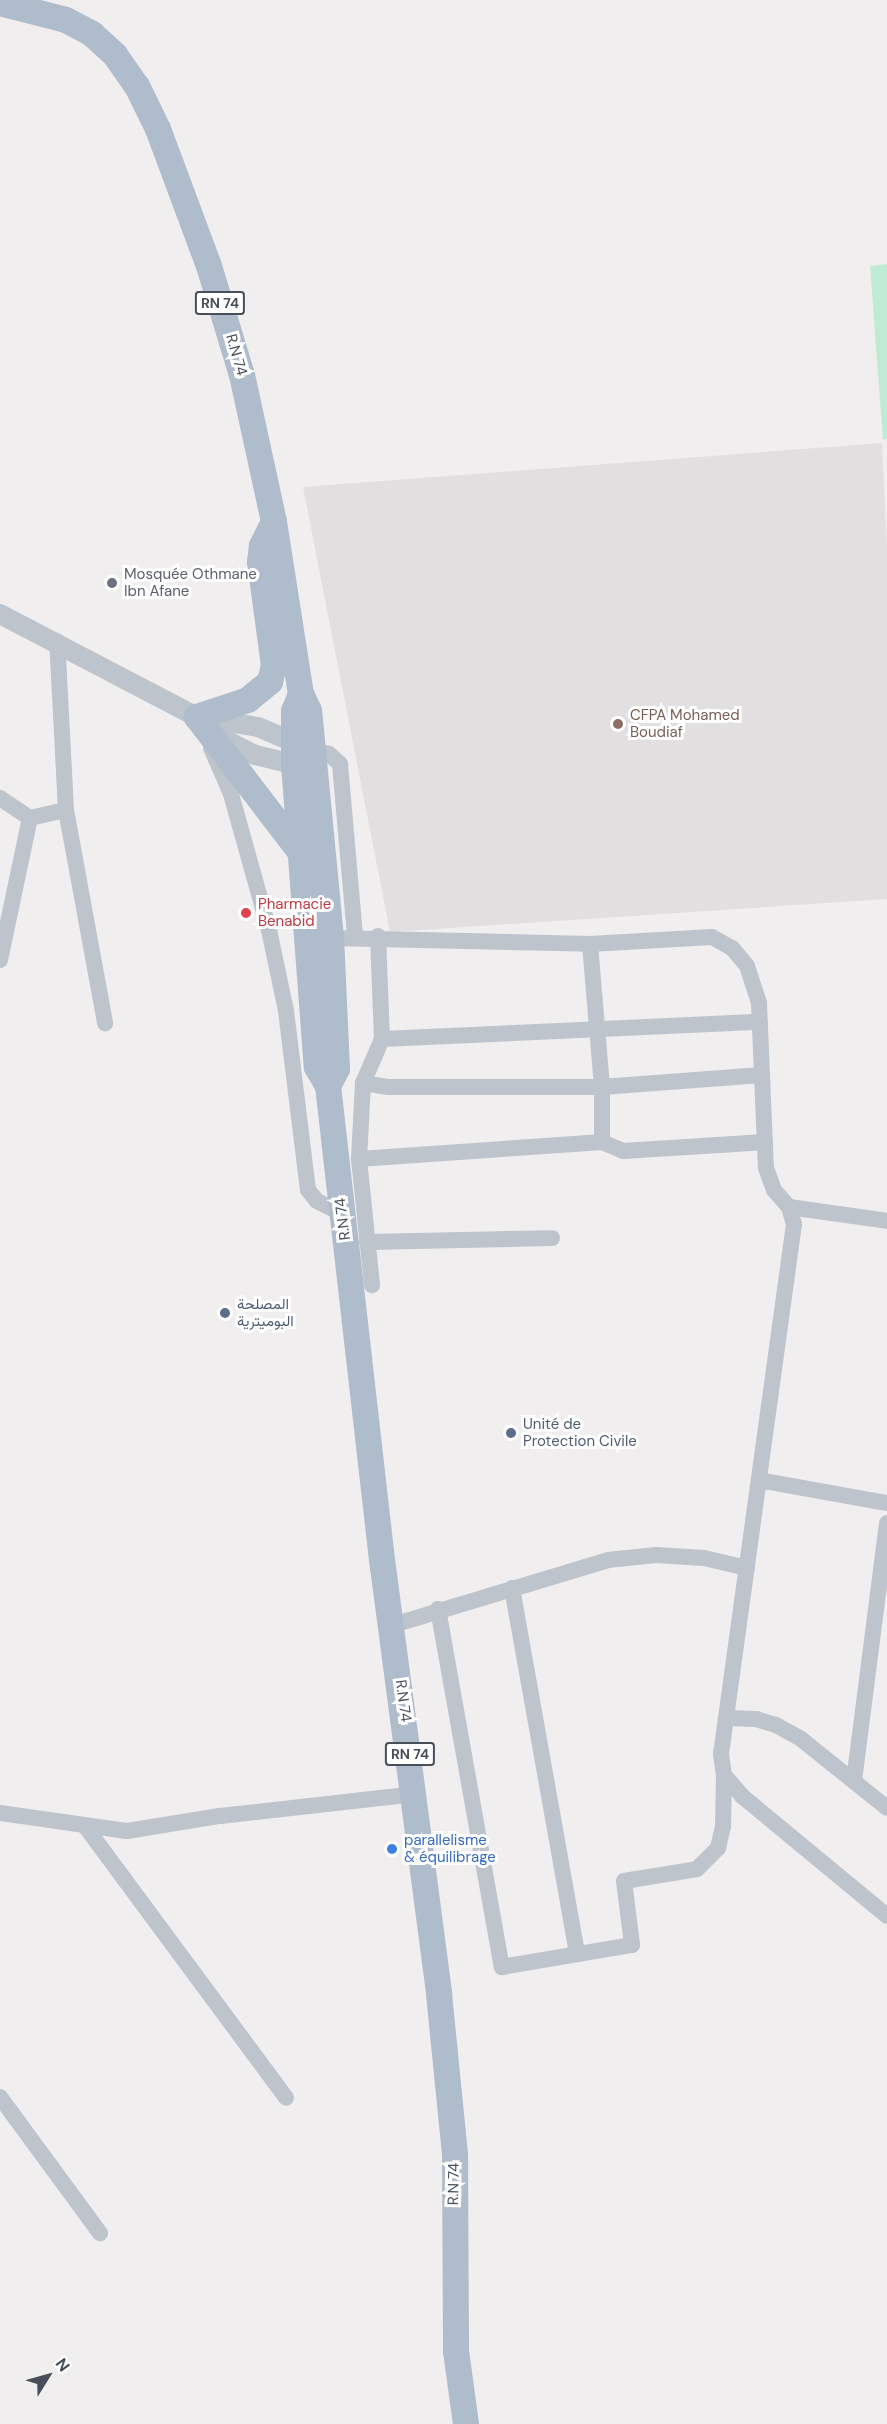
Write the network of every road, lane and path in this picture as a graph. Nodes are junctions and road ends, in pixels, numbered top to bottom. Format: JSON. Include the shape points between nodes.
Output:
{"nodes":[{"id":1,"x":0,"y":3,"type":"edge"},
{"id":2,"x":274,"y":522,"type":"junction"},
{"id":3,"x":0,"y":614,"type":"edge"},
{"id":4,"x":57,"y":641,"type":"junction"},
{"id":5,"x":197,"y":717,"type":"junction"},
{"id":6,"x":304,"y":757,"type":"junction"},
{"id":7,"x":0,"y":798,"type":"edge"},
{"id":8,"x":66,"y":810,"type":"junction"},
{"id":9,"x":30,"y":818,"type":"junction"},
{"id":10,"x":297,"y":849,"type":"junction"},
{"id":11,"x":378,"y":936,"type":"junction"},
{"id":12,"x":343,"y":937,"type":"junction"},
{"id":13,"x":590,"y":944,"type":"junction"},
{"id":14,"x":0,"y":960,"type":"edge"},
{"id":15,"x":760,"y":1022,"type":"junction"},
{"id":16,"x":105,"y":1023,"type":"dead end"},
{"id":17,"x":597,"y":1032,"type":"junction"},
{"id":18,"x":382,"y":1039,"type":"junction"},
{"id":19,"x":762,"y":1075,"type":"junction"},
{"id":20,"x":363,"y":1083,"type":"junction"},
{"id":21,"x":602,"y":1087,"type":"junction"},
{"id":22,"x":329,"y":1093,"type":"junction"},
{"id":23,"x":297,"y":1101,"type":"junction"},
{"id":24,"x":602,"y":1142,"type":"junction"},
{"id":25,"x":765,"y":1142,"type":"junction"},
{"id":26,"x":359,"y":1159,"type":"junction"},
{"id":27,"x":789,"y":1207,"type":"junction"},
{"id":28,"x":342,"y":1214,"type":"junction"},
{"id":29,"x":887,"y":1221,"type":"edge"},
{"id":30,"x":552,"y":1238,"type":"dead end"},
{"id":31,"x":367,"y":1242,"type":"junction"},
{"id":32,"x":372,"y":1285,"type":"dead end"},
{"id":33,"x":759,"y":1480,"type":"junction"},
{"id":34,"x":887,"y":1503,"type":"edge"},
{"id":35,"x":887,"y":1523,"type":"edge"},
{"id":36,"x":747,"y":1568,"type":"junction"},
{"id":37,"x":512,"y":1588,"type":"junction"},
{"id":38,"x":438,"y":1609,"type":"junction"},
{"id":39,"x":393,"y":1625,"type":"junction"},
{"id":40,"x":726,"y":1718,"type":"junction"},
{"id":41,"x":724,"y":1775,"type":"junction"},
{"id":42,"x":854,"y":1781,"type":"junction"},
{"id":43,"x":416,"y":1794,"type":"junction"},
{"id":44,"x":887,"y":1808,"type":"edge"},
{"id":45,"x":0,"y":1813,"type":"edge"},
{"id":46,"x":85,"y":1826,"type":"junction"},
{"id":47,"x":887,"y":1916,"type":"edge"},
{"id":48,"x":577,"y":1954,"type":"junction"},
{"id":49,"x":0,"y":2097,"type":"edge"},
{"id":50,"x":286,"y":2098,"type":"dead end"},
{"id":51,"x":100,"y":2233,"type":"dead end"},
{"id":52,"x":466,"y":2424,"type":"edge"}],
"edges":[{"from":1,"to":2,"type":"main road","name":"R.N 74","number":"RN 74","via":[[66,20],[92,34],[115,55],[137,86],[158,129],[209,266],[242,375]]},
{"from":2,"to":5,"type":"main road","via":[[262,546],[260,562],[274,665],[270,682],[248,700]]},
{"from":2,"to":6,"type":"main road","name":"R.N 74","number":"RN 74","via":[[301,694],[309,711]]},
{"from":3,"to":4,"type":"street"},
{"from":4,"to":5,"type":"street"},
{"from":4,"to":8,"type":"street"},
{"from":5,"to":6,"type":"street","via":[[258,728]]},
{"from":5,"to":6,"type":"street","via":[[244,750]]},
{"from":5,"to":10,"type":"main road"},
{"from":5,"to":23,"type":"street","via":[[231,794],[269,930],[286,1011]]},
{"from":6,"to":10,"type":"main road","name":"R.N 74","number":"RN 74"},
{"from":6,"to":12,"type":"main road","name":"R.N 74","number":"RN 74"},
{"from":7,"to":9,"type":"street"},
{"from":8,"to":9,"type":"street"},
{"from":8,"to":16,"type":"street"},
{"from":9,"to":14,"type":"street"},
{"from":10,"to":22,"type":"main road","name":"R.N 74","number":"RN 74","via":[[317,1067]]},
{"from":11,"to":12,"type":"street"},
{"from":11,"to":13,"type":"street"},
{"from":11,"to":18,"type":"street"},
{"from":12,"to":22,"type":"main road","name":"R.N 74","number":"RN 74","via":[[337,1069]]},
{"from":13,"to":15,"type":"street","via":[[712,937],[732,948],[747,966],[759,1003]]},
{"from":13,"to":17,"type":"street"},
{"from":15,"to":17,"type":"street"},
{"from":15,"to":19,"type":"street"},
{"from":17,"to":18,"type":"street"},
{"from":17,"to":21,"type":"street"},
{"from":18,"to":20,"type":"street"},
{"from":19,"to":21,"type":"street"},
{"from":19,"to":25,"type":"street"},
{"from":20,"to":21,"type":"street","via":[[389,1087]]},
{"from":20,"to":26,"type":"street"},
{"from":21,"to":24,"type":"street"},
{"from":22,"to":23,"type":"street"},
{"from":22,"to":28,"type":"main road","name":"R.N 74","number":"RN 74"},
{"from":23,"to":28,"type":"street","via":[[308,1190],[317,1201]]},
{"from":24,"to":25,"type":"street","via":[[623,1151]]},
{"from":24,"to":26,"type":"street"},
{"from":25,"to":27,"type":"street","via":[[766,1168],[774,1190]]},
{"from":26,"to":31,"type":"street"},
{"from":27,"to":29,"type":"street"},
{"from":27,"to":33,"type":"street","via":[[794,1224]]},
{"from":28,"to":39,"type":"main road","name":"R.N 74","number":"RN 74"},
{"from":30,"to":31,"type":"street"},
{"from":31,"to":32,"type":"street"},
{"from":33,"to":34,"type":"street"},
{"from":33,"to":36,"type":"street"},
{"from":35,"to":42,"type":"street"},
{"from":36,"to":37,"type":"street","via":[[704,1558],[656,1555],[608,1560]]},
{"from":36,"to":40,"type":"street"},
{"from":37,"to":38,"type":"street"},
{"from":37,"to":48,"type":"street"},
{"from":38,"to":39,"type":"street"},
{"from":38,"to":48,"type":"street","via":[[502,1967]]},
{"from":39,"to":43,"type":"main road","name":"R.N 74","number":"RN 74"},
{"from":40,"to":41,"type":"street","via":[[721,1754]]},
{"from":40,"to":42,"type":"street","via":[[756,1719],[776,1725]]},
{"from":41,"to":47,"type":"street","via":[[742,1796]]},
{"from":41,"to":48,"type":"street","via":[[718,1848],[697,1869],[624,1881],[632,1945]]},
{"from":42,"to":44,"type":"street"},
{"from":43,"to":46,"type":"street","via":[[220,1816],[127,1831]]},
{"from":43,"to":52,"type":"main road","name":"R.N 74","number":"RN 74","via":[[455,2155],[456,2351]]},
{"from":45,"to":46,"type":"street"},
{"from":46,"to":50,"type":"street"},
{"from":49,"to":51,"type":"street"}]}
